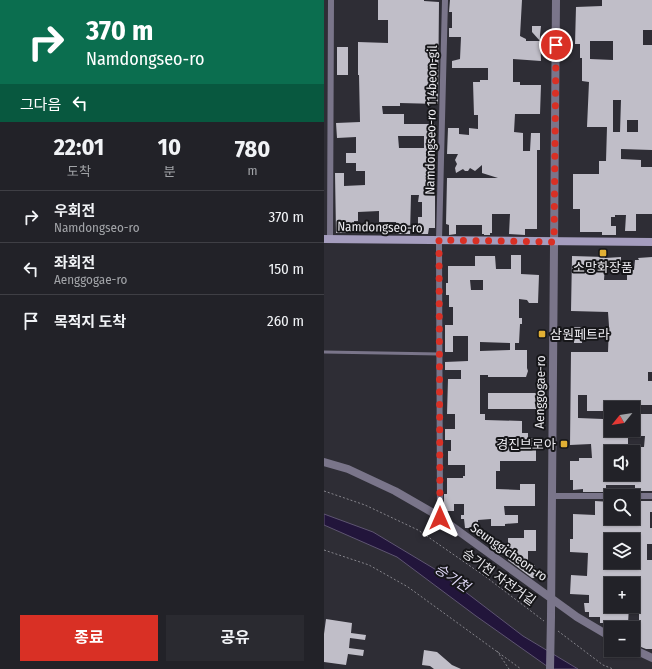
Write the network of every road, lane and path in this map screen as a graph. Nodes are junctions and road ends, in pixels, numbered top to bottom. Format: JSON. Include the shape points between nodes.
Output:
{"nodes":[{"id":1,"x":332,"y":0,"type":"edge"},
{"id":2,"x":445,"y":0,"type":"edge"},
{"id":3,"x":556,"y":0,"type":"edge"},
{"id":4,"x":327,"y":239,"type":"edge"},
{"id":5,"x":439,"y":240,"type":"junction"},
{"id":6,"x":554,"y":242,"type":"junction"},
{"id":7,"x":652,"y":242,"type":"edge"},
{"id":8,"x":324,"y":352,"type":"edge"},
{"id":9,"x":440,"y":354,"type":"junction"},
{"id":10,"x":324,"y":462,"type":"edge"},
{"id":11,"x":324,"y":491,"type":"edge"},
{"id":12,"x":551,"y":496,"type":"junction"},
{"id":13,"x":604,"y":496,"type":"edge"},
{"id":14,"x":640,"y":496,"type":"edge"},
{"id":15,"x":652,"y":496,"type":"edge"},
{"id":16,"x":440,"y":518,"type":"junction"},
{"id":17,"x":324,"y":550,"type":"edge"},
{"id":18,"x":550,"y":596,"type":"junction"},
{"id":19,"x":549,"y":619,"type":"junction"},
{"id":20,"x":553,"y":628,"type":"dead end"},
{"id":21,"x":604,"y":633,"type":"edge"},
{"id":22,"x":496,"y":650,"type":"junction"},
{"id":23,"x":640,"y":652,"type":"edge"},
{"id":24,"x":652,"y":658,"type":"edge"},
{"id":25,"x":509,"y":669,"type":"edge"},
{"id":26,"x":521,"y":669,"type":"edge"},
{"id":27,"x":550,"y":669,"type":"edge"},
{"id":28,"x":613,"y":669,"type":"edge"}],
"edges":[{"from":1,"to":4,"type":"street"},
{"from":2,"to":5,"type":"street","name":"Namdongseo-ro 114beon-gil"},
{"from":3,"to":6,"type":"street","name":"Aenggogae-ro"},
{"from":4,"to":5,"type":"main road","name":"Namdongseo-ro"},
{"from":5,"to":6,"type":"main road","name":"Namdongseo-ro"},
{"from":5,"to":9,"type":"street","name":"Namdongseo-ro 114beon-gil"},
{"from":6,"to":7,"type":"main road","name":"Namdongseo-ro"},
{"from":6,"to":12,"type":"street","name":"Aenggogae-ro"},
{"from":8,"to":9,"type":"lane"},
{"from":9,"to":16,"type":"street","name":"Namdongseo-ro 114beon-gil"},
{"from":10,"to":16,"type":"street","name":"Seunggicheon-ro","via":[[348,469],[375,482]]},
{"from":11,"to":19,"type":"path","name":"승기천 자전거길","via":[[365,505],[418,530]]},
{"from":12,"to":13,"type":"street"},
{"from":12,"to":18,"type":"street","name":"Aenggogae-ro"},
{"from":14,"to":15,"type":"street"},
{"from":16,"to":18,"type":"street","name":"Seunggicheon-ro"},
{"from":17,"to":22,"type":"path","via":[[369,565],[408,587]]},
{"from":18,"to":19,"type":"street","name":"Aenggogae-ro"},
{"from":18,"to":21,"type":"street","name":"Seunggicheon-ro","via":[[577,617]]},
{"from":19,"to":27,"type":"street","name":"Aenggogae-ro","bridge":true},
{"from":20,"to":28,"type":"path","via":[[603,665]]},
{"from":22,"to":25,"type":"path"},
{"from":22,"to":26,"type":"path"},
{"from":23,"to":24,"type":"street"}]}
